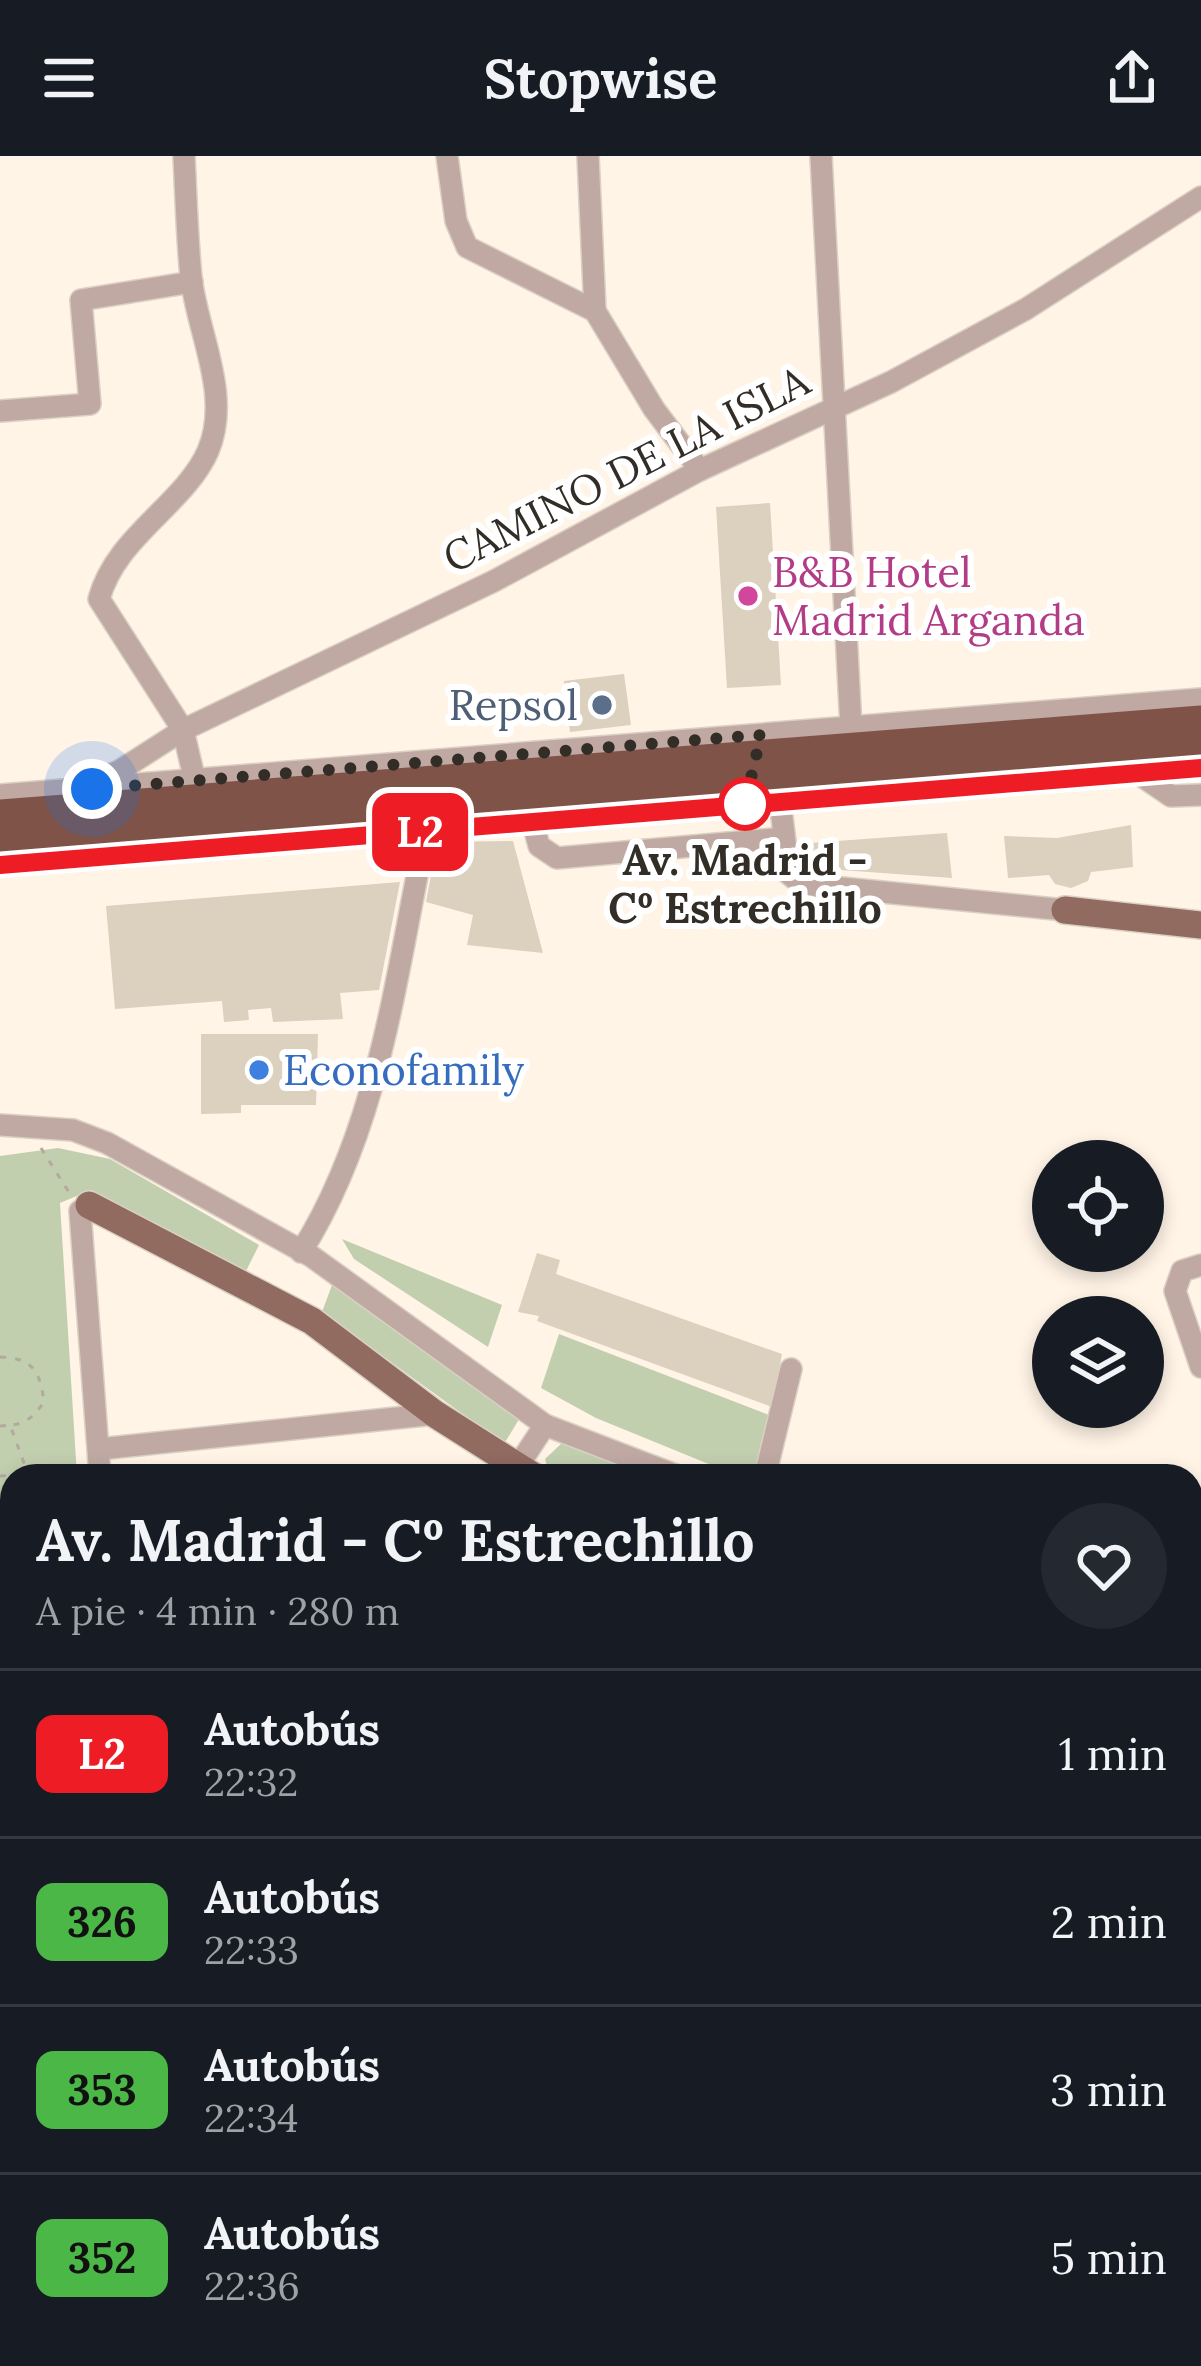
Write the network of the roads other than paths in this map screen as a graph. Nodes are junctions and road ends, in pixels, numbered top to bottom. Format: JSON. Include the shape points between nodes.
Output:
{"nodes":[{"id":1,"x":184,"y":156,"type":"edge"},
{"id":2,"x":447,"y":156,"type":"edge"},
{"id":3,"x":588,"y":156,"type":"edge"},
{"id":4,"x":821,"y":156,"type":"edge"},
{"id":5,"x":1201,"y":197,"type":"edge"},
{"id":6,"x":192,"y":282,"type":"junction"},
{"id":7,"x":595,"y":311,"type":"junction"},
{"id":8,"x":831,"y":408,"type":"junction"},
{"id":9,"x":0,"y":411,"type":"edge"},
{"id":10,"x":700,"y":470,"type":"junction"},
{"id":11,"x":1201,"y":699,"type":"edge"},
{"id":12,"x":1201,"y":722,"type":"edge"},
{"id":13,"x":851,"y":727,"type":"junction"},
{"id":14,"x":183,"y":730,"type":"junction"},
{"id":15,"x":1201,"y":746,"type":"edge"},
{"id":16,"x":1201,"y":768,"type":"edge"},
{"id":17,"x":1136,"y":772,"type":"junction"},
{"id":18,"x":195,"y":781,"type":"junction"},
{"id":19,"x":75,"y":790,"type":"junction"},
{"id":20,"x":1201,"y":795,"type":"edge"},
{"id":21,"x":0,"y":796,"type":"edge"},
{"id":22,"x":780,"y":801,"type":"junction"},
{"id":23,"x":0,"y":816,"type":"edge"},
{"id":24,"x":532,"y":823,"type":"junction"},
{"id":25,"x":426,"y":832,"type":"junction"},
{"id":26,"x":784,"y":838,"type":"junction"},
{"id":27,"x":0,"y":841,"type":"edge"},
{"id":28,"x":0,"y":865,"type":"edge"},
{"id":29,"x":1065,"y":910,"type":"joint"},
{"id":30,"x":1201,"y":925,"type":"edge"},
{"id":31,"x":0,"y":1125,"type":"edge"},
{"id":32,"x":84,"y":1208,"type":"joint"},
{"id":33,"x":302,"y":1252,"type":"junction"},
{"id":34,"x":1201,"y":1265,"type":"edge"},
{"id":35,"x":1201,"y":1366,"type":"edge"},
{"id":36,"x":790,"y":1369,"type":"dead end"},
{"id":37,"x":435,"y":1414,"type":"junction"},
{"id":38,"x":544,"y":1425,"type":"junction"},
{"id":39,"x":100,"y":1464,"type":"edge"},
{"id":40,"x":107,"y":1464,"type":"edge"},
{"id":41,"x":508,"y":1464,"type":"edge"},
{"id":42,"x":526,"y":1464,"type":"edge"},
{"id":43,"x":646,"y":1464,"type":"edge"},
{"id":44,"x":768,"y":1464,"type":"edge"}],
"edges":[{"from":1,"to":6,"type":"street"},
{"from":2,"to":7,"type":"street","via":[[467,247]]},
{"from":3,"to":7,"type":"street"},
{"from":4,"to":8,"type":"street"},
{"from":5,"to":8,"type":"street","name":"CAMINO DE LA ISLA","via":[[1026,309]]},
{"from":6,"to":9,"type":"street","via":[[81,300],[90,404]]},
{"from":6,"to":14,"type":"street","via":[[209,351],[215,416],[208,452],[106,572],[99,599]]},
{"from":7,"to":10,"type":"street"},
{"from":8,"to":10,"type":"street","name":"CAMINO DE LA ISLA"},
{"from":8,"to":13,"type":"street"},
{"from":10,"to":14,"type":"street","name":"CAMINO DE LA ISLA","via":[[494,581]]},
{"from":11,"to":13,"type":"street"},
{"from":12,"to":23,"type":"highway"},
{"from":13,"to":18,"type":"street"},
{"from":14,"to":18,"type":"street"},
{"from":14,"to":19,"type":"street","name":"CAMINO DE LA ISLA"},
{"from":15,"to":27,"type":"highway"},
{"from":16,"to":17,"type":"street"},
{"from":17,"to":20,"type":"street","via":[[1171,796]]},
{"from":17,"to":22,"type":"street"},
{"from":18,"to":19,"type":"street"},
{"from":19,"to":21,"type":"street"},
{"from":22,"to":24,"type":"street"},
{"from":22,"to":26,"type":"street"},
{"from":24,"to":25,"type":"street"},
{"from":24,"to":26,"type":"street","via":[[538,846],[557,858]]},
{"from":25,"to":28,"type":"street"},
{"from":25,"to":33,"type":"street","via":[[373,1083],[336,1192]]},
{"from":26,"to":29,"type":"street","via":[[789,874],[801,884]]},
{"from":29,"to":30,"type":"main road"},
{"from":31,"to":33,"type":"street","via":[[73,1130],[107,1142]]},
{"from":32,"to":37,"type":"main road","via":[[312,1321]]},
{"from":32,"to":39,"type":"street"},
{"from":33,"to":38,"type":"street"},
{"from":34,"to":35,"type":"street","via":[[1182,1271],[1174,1291]]},
{"from":36,"to":44,"type":"street"},
{"from":37,"to":40,"type":"street"},
{"from":37,"to":41,"type":"main road"},
{"from":38,"to":42,"type":"street"},
{"from":38,"to":43,"type":"street"}]}
